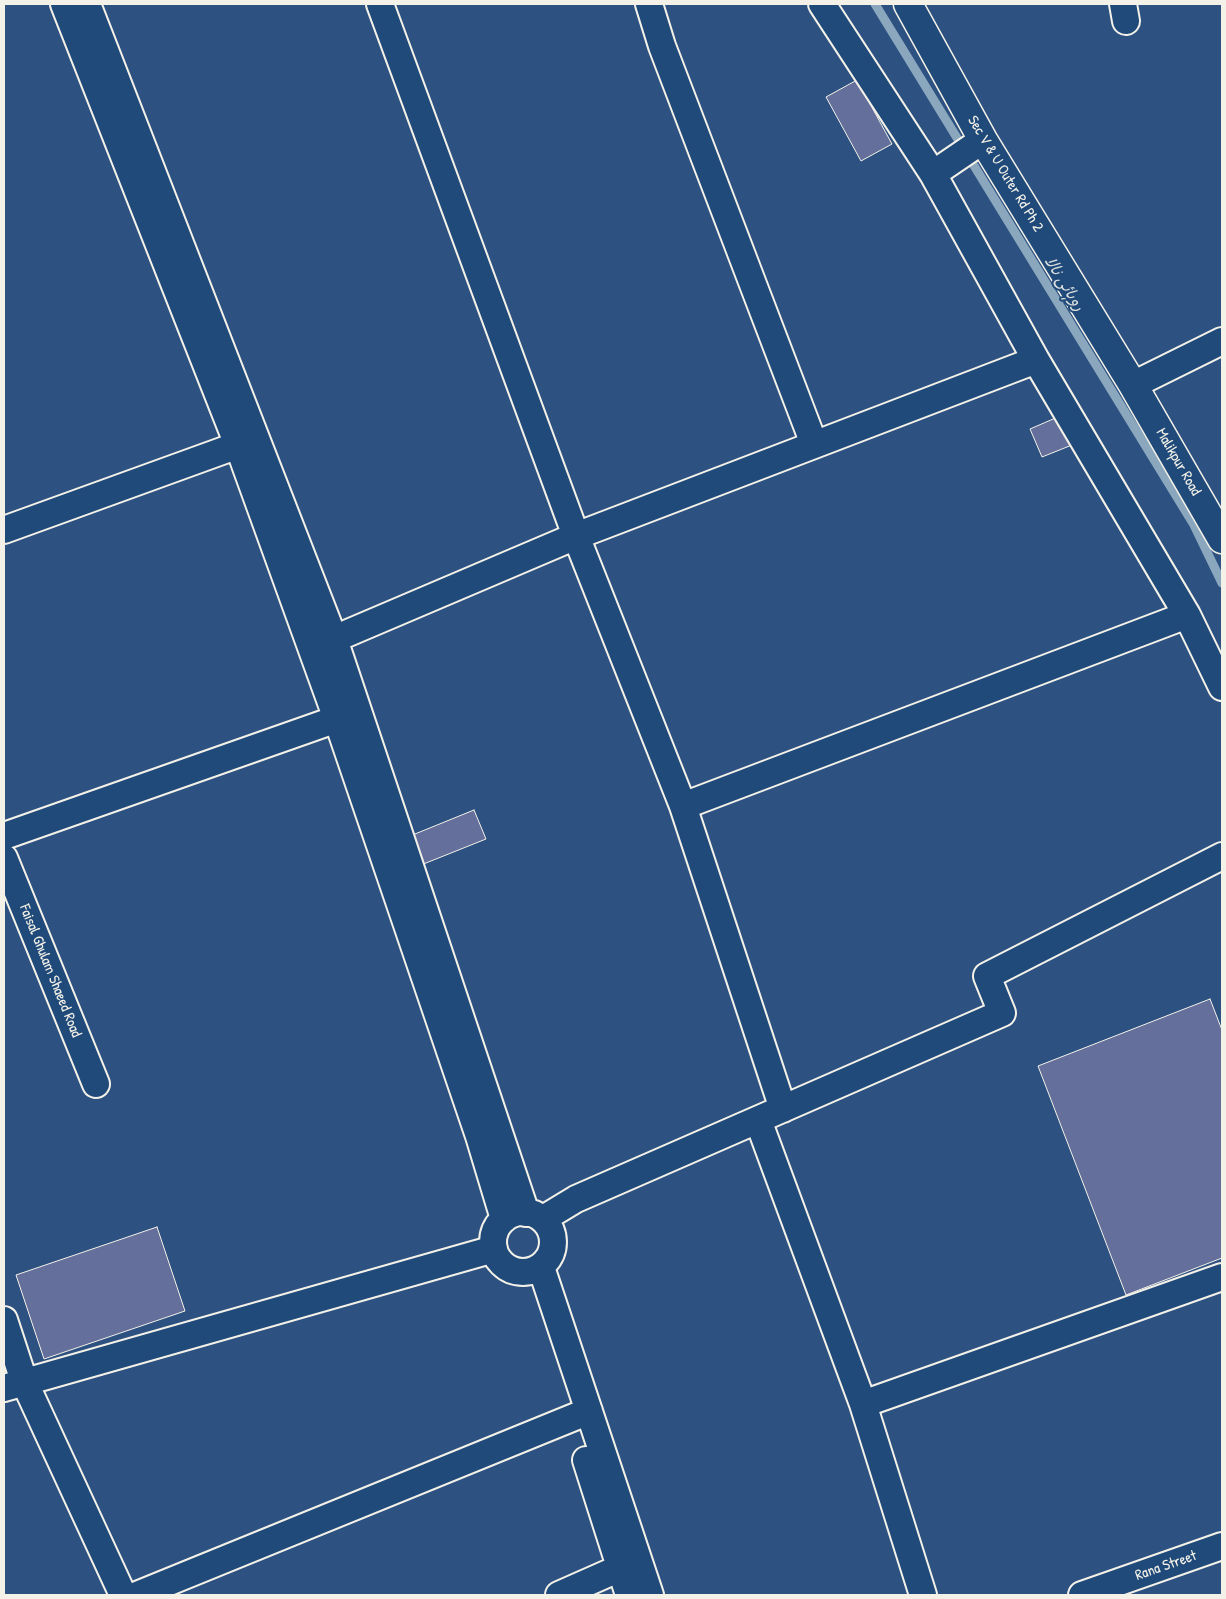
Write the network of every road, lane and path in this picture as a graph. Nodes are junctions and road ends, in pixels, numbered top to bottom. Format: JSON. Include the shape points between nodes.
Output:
{"nodes":[{"id":1,"x":64,"y":4,"type":"edge"},
{"id":2,"x":88,"y":4,"type":"edge"},
{"id":3,"x":380,"y":4,"type":"edge"},
{"id":4,"x":649,"y":4,"type":"edge"},
{"id":5,"x":822,"y":4,"type":"edge"},
{"id":6,"x":908,"y":4,"type":"edge"},
{"id":7,"x":983,"y":140,"type":"junction"},
{"id":8,"x":933,"y":174,"type":"junction"},
{"id":9,"x":1222,"y":341,"type":"edge"},
{"id":10,"x":1036,"y":360,"type":"junction"},
{"id":11,"x":1134,"y":385,"type":"junction"},
{"id":12,"x":248,"y":441,"type":"junction"},
{"id":13,"x":814,"y":444,"type":"junction"},
{"id":14,"x":4,"y":530,"type":"edge"},
{"id":15,"x":576,"y":536,"type":"junction"},
{"id":16,"x":1222,"y":539,"type":"edge"},
{"id":17,"x":1187,"y":615,"type":"junction"},
{"id":18,"x":334,"y":639,"type":"junction"},
{"id":19,"x":1222,"y":687,"type":"edge"},
{"id":20,"x":348,"y":714,"type":"junction"},
{"id":21,"x":683,"y":806,"type":"junction"},
{"id":22,"x":4,"y":836,"type":"edge"},
{"id":23,"x":1222,"y":856,"type":"edge"},
{"id":24,"x":4,"y":858,"type":"edge"},
{"id":25,"x":96,"y":1084,"type":"dead end"},
{"id":26,"x":783,"y":1109,"type":"junction"},
{"id":27,"x":758,"y":1120,"type":"junction"},
{"id":28,"x":524,"y":1217,"type":"junction"},
{"id":29,"x":494,"y":1249,"type":"junction"},
{"id":30,"x":534,"y":1270,"type":"junction"},
{"id":31,"x":1222,"y":1277,"type":"edge"},
{"id":32,"x":4,"y":1320,"type":"edge"},
{"id":33,"x":14,"y":1385,"type":"edge"},
{"id":34,"x":863,"y":1404,"type":"junction"},
{"id":35,"x":581,"y":1415,"type":"junction"},
{"id":36,"x":1222,"y":1546,"type":"edge"},
{"id":37,"x":629,"y":1564,"type":"junction"},
{"id":38,"x":123,"y":1595,"type":"edge"},
{"id":39,"x":137,"y":1595,"type":"edge"},
{"id":40,"x":559,"y":1595,"type":"edge"},
{"id":41,"x":629,"y":1595,"type":"edge"},
{"id":42,"x":650,"y":1595,"type":"edge"},
{"id":43,"x":923,"y":1595,"type":"edge"},
{"id":44,"x":1082,"y":1595,"type":"edge"}],
"edges":[{"from":1,"to":12,"type":"street"},
{"from":2,"to":12,"type":"street"},
{"from":3,"to":15,"type":"street"},
{"from":4,"to":13,"type":"street","via":[[662,46]]},
{"from":5,"to":8,"type":"street"},
{"from":6,"to":7,"type":"street","name":"Sec V & U Outer Rd Ph 2"},
{"from":7,"to":8,"type":"street"},
{"from":7,"to":11,"type":"street","name":"Sec V & U Outer Rd Ph 2"},
{"from":8,"to":10,"type":"street"},
{"from":9,"to":11,"type":"street"},
{"from":10,"to":13,"type":"street"},
{"from":10,"to":17,"type":"street"},
{"from":11,"to":16,"type":"street","name":"Malikpur Road"},
{"from":12,"to":14,"type":"street"},
{"from":12,"to":18,"type":"street"},
{"from":12,"to":20,"type":"street"},
{"from":13,"to":15,"type":"street"},
{"from":15,"to":18,"type":"street"},
{"from":15,"to":21,"type":"street"},
{"from":17,"to":19,"type":"street"},
{"from":17,"to":21,"type":"street"},
{"from":18,"to":20,"type":"street"},
{"from":20,"to":22,"type":"street"},
{"from":20,"to":28,"type":"street","via":[[478,1136]]},
{"from":21,"to":26,"type":"street"},
{"from":23,"to":26,"type":"street","via":[[988,976],[1002,1013]]},
{"from":24,"to":25,"type":"street","name":"Faisal Ghulam Shaeed Road"},
{"from":26,"to":27,"type":"street"},
{"from":27,"to":28,"type":"street","via":[[576,1199]]},
{"from":27,"to":34,"type":"street"},
{"from":28,"to":29,"type":"street","via":[[497,1228]]},
{"from":28,"to":30,"type":"street","via":[[551,1230],[554,1244],[550,1256]]},
{"from":29,"to":30,"type":"street","via":[[506,1267],[516,1272]]},
{"from":29,"to":33,"type":"street"},
{"from":30,"to":35,"type":"street"},
{"from":31,"to":34,"type":"street"},
{"from":32,"to":33,"type":"street"},
{"from":33,"to":38,"type":"street"},
{"from":34,"to":43,"type":"street"},
{"from":35,"to":37,"type":"street"},
{"from":35,"to":39,"type":"street"},
{"from":36,"to":44,"type":"street","name":"Rana Street"},
{"from":37,"to":40,"type":"street"},
{"from":37,"to":41,"type":"street"},
{"from":37,"to":42,"type":"street"}]}
